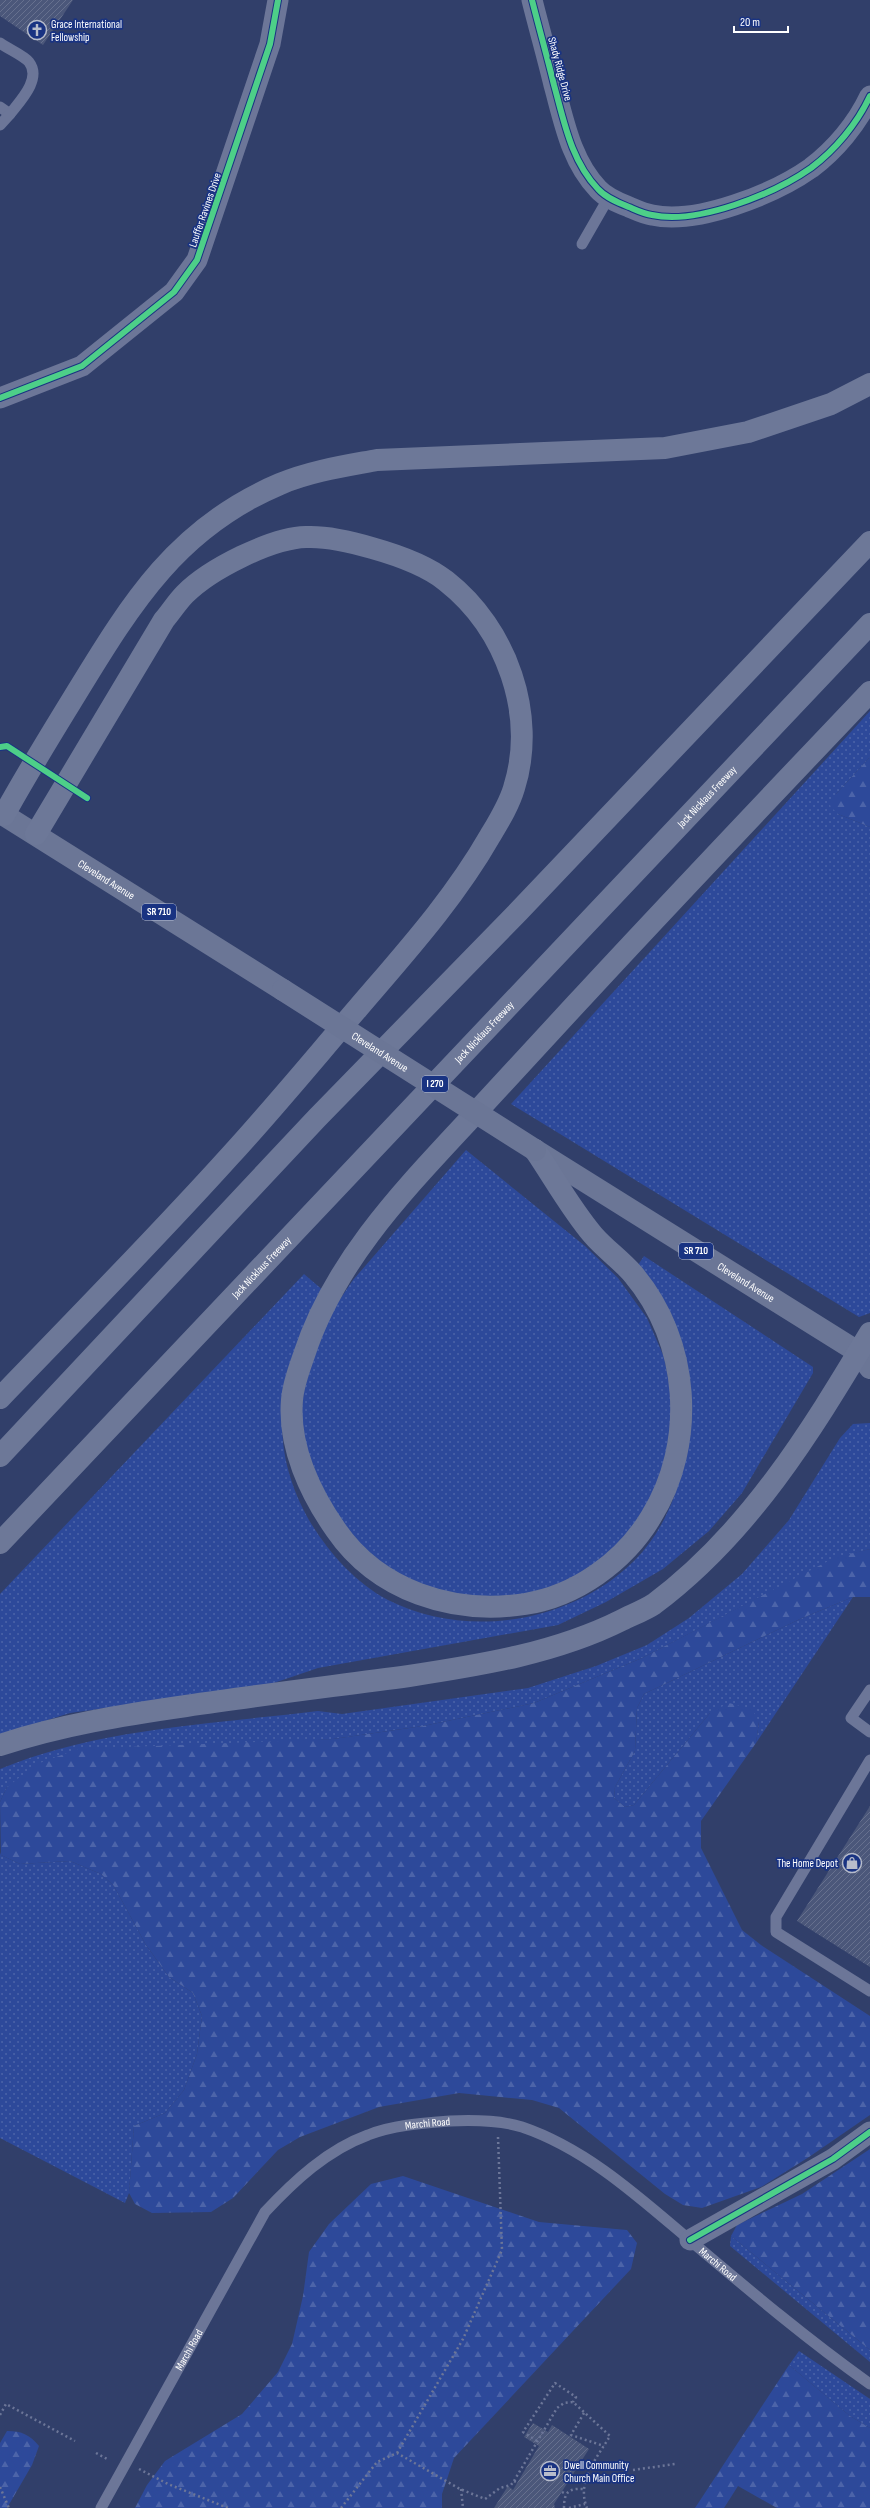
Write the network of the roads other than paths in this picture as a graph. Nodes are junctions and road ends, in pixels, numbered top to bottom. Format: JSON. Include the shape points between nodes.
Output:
{"nodes":[{"id":1,"x":278,"y":0,"type":"edge"},
{"id":2,"x":532,"y":0,"type":"edge"},
{"id":3,"x":0,"y":43,"type":"edge"},
{"id":4,"x":870,"y":96,"type":"edge"},
{"id":5,"x":0,"y":107,"type":"edge"},
{"id":6,"x":10,"y":114,"type":"junction"},
{"id":7,"x":0,"y":124,"type":"edge"},
{"id":8,"x":609,"y":197,"type":"junction"},
{"id":9,"x":582,"y":244,"type":"dead end"},
{"id":10,"x":870,"y":384,"type":"edge"},
{"id":11,"x":0,"y":398,"type":"edge"},
{"id":12,"x":870,"y":542,"type":"edge"},
{"id":13,"x":870,"y":624,"type":"edge"},
{"id":14,"x":870,"y":692,"type":"edge"},
{"id":15,"x":4,"y":815,"type":"joint"},
{"id":16,"x":36,"y":834,"type":"junction"},
{"id":17,"x":535,"y":1150,"type":"junction"},
{"id":18,"x":870,"y":1333,"type":"edge"},
{"id":19,"x":866,"y":1358,"type":"edge"},
{"id":20,"x":0,"y":1398,"type":"edge"},
{"id":21,"x":0,"y":1456,"type":"edge"},
{"id":22,"x":0,"y":1543,"type":"edge"},
{"id":23,"x":870,"y":1690,"type":"edge"},
{"id":24,"x":870,"y":1732,"type":"edge"},
{"id":25,"x":0,"y":1745,"type":"edge"},
{"id":26,"x":870,"y":1760,"type":"edge"},
{"id":27,"x":870,"y":1991,"type":"edge"},
{"id":28,"x":870,"y":2132,"type":"edge"},
{"id":29,"x":690,"y":2240,"type":"junction"},
{"id":30,"x":870,"y":2384,"type":"edge"},
{"id":31,"x":101,"y":2508,"type":"edge"}],
"edges":[{"from":1,"to":11,"type":"street","name":"Lauffer Ravines Drive","via":[[270,44],[198,260],[174,292],[82,366]]},
{"from":2,"to":8,"type":"street","name":"Shady Ridge Drive","via":[[569,142],[584,172],[599,190]]},
{"from":3,"to":6,"type":"lane","via":[[29,62],[33,72],[32,84]]},
{"from":4,"to":8,"type":"street","name":"Shady Ridge Drive","via":[[854,125],[833,148],[811,168],[766,193],[720,210],[688,216],[652,216]]},
{"from":5,"to":6,"type":"lane"},
{"from":6,"to":7,"type":"lane"},
{"from":8,"to":9,"type":"lane"},
{"from":10,"to":15,"type":"highway","via":[[831,404],[748,432],[665,448],[377,460],[324,471],[281,484],[253,497],[186,542],[152,579],[117,626]]},
{"from":12,"to":21,"type":"highway","via":[[312,1124]]},
{"from":13,"to":22,"type":"highway","name":"Jack Nicklaus Freeway","number":"I 270"},
{"from":14,"to":17,"type":"highway","via":[[404,1190],[343,1271],[311,1331],[292,1401],[295,1441],[303,1472],[322,1510],[344,1542],[375,1570],[410,1591],[455,1606],[501,1608],[548,1600],[590,1580],[620,1556],[644,1529],[663,1499],[677,1463],[681,1427],[681,1389],[673,1351],[661,1319],[634,1275],[592,1234]]},
{"from":15,"to":16,"type":"main road","name":"Cleveland Avenue","number":"SR 710"},
{"from":16,"to":17,"type":"main road","name":"Cleveland Avenue","number":"SR 710","bridge":true},
{"from":16,"to":20,"type":"highway","via":[[164,620],[185,594],[213,571],[263,547],[305,537],[355,543],[404,559],[445,580],[469,604],[495,638],[511,674],[522,715],[523,754],[513,790],[501,817],[471,869],[419,938],[230,1157]]},
{"from":17,"to":19,"type":"main road","name":"Cleveland Avenue","number":"SR 710"},
{"from":18,"to":19,"type":"highway"},
{"from":19,"to":25,"type":"highway","via":[[820,1415],[776,1480],[741,1523],[704,1562],[652,1605],[594,1634],[533,1653],[461,1668],[105,1718]]},
{"from":23,"to":24,"type":"lane","via":[[852,1718]]},
{"from":26,"to":27,"type":"lane","via":[[779,1911],[776,1917],[776,1932]]},
{"from":28,"to":29,"type":"street","via":[[833,2159]]},
{"from":29,"to":30,"type":"lane","name":"Marchi Road","via":[[798,2331]]},
{"from":29,"to":31,"type":"lane","name":"Marchi Road","via":[[605,2172],[568,2147],[521,2127],[472,2120],[424,2123],[369,2134],[327,2156],[290,2185],[265,2212]]}]}
